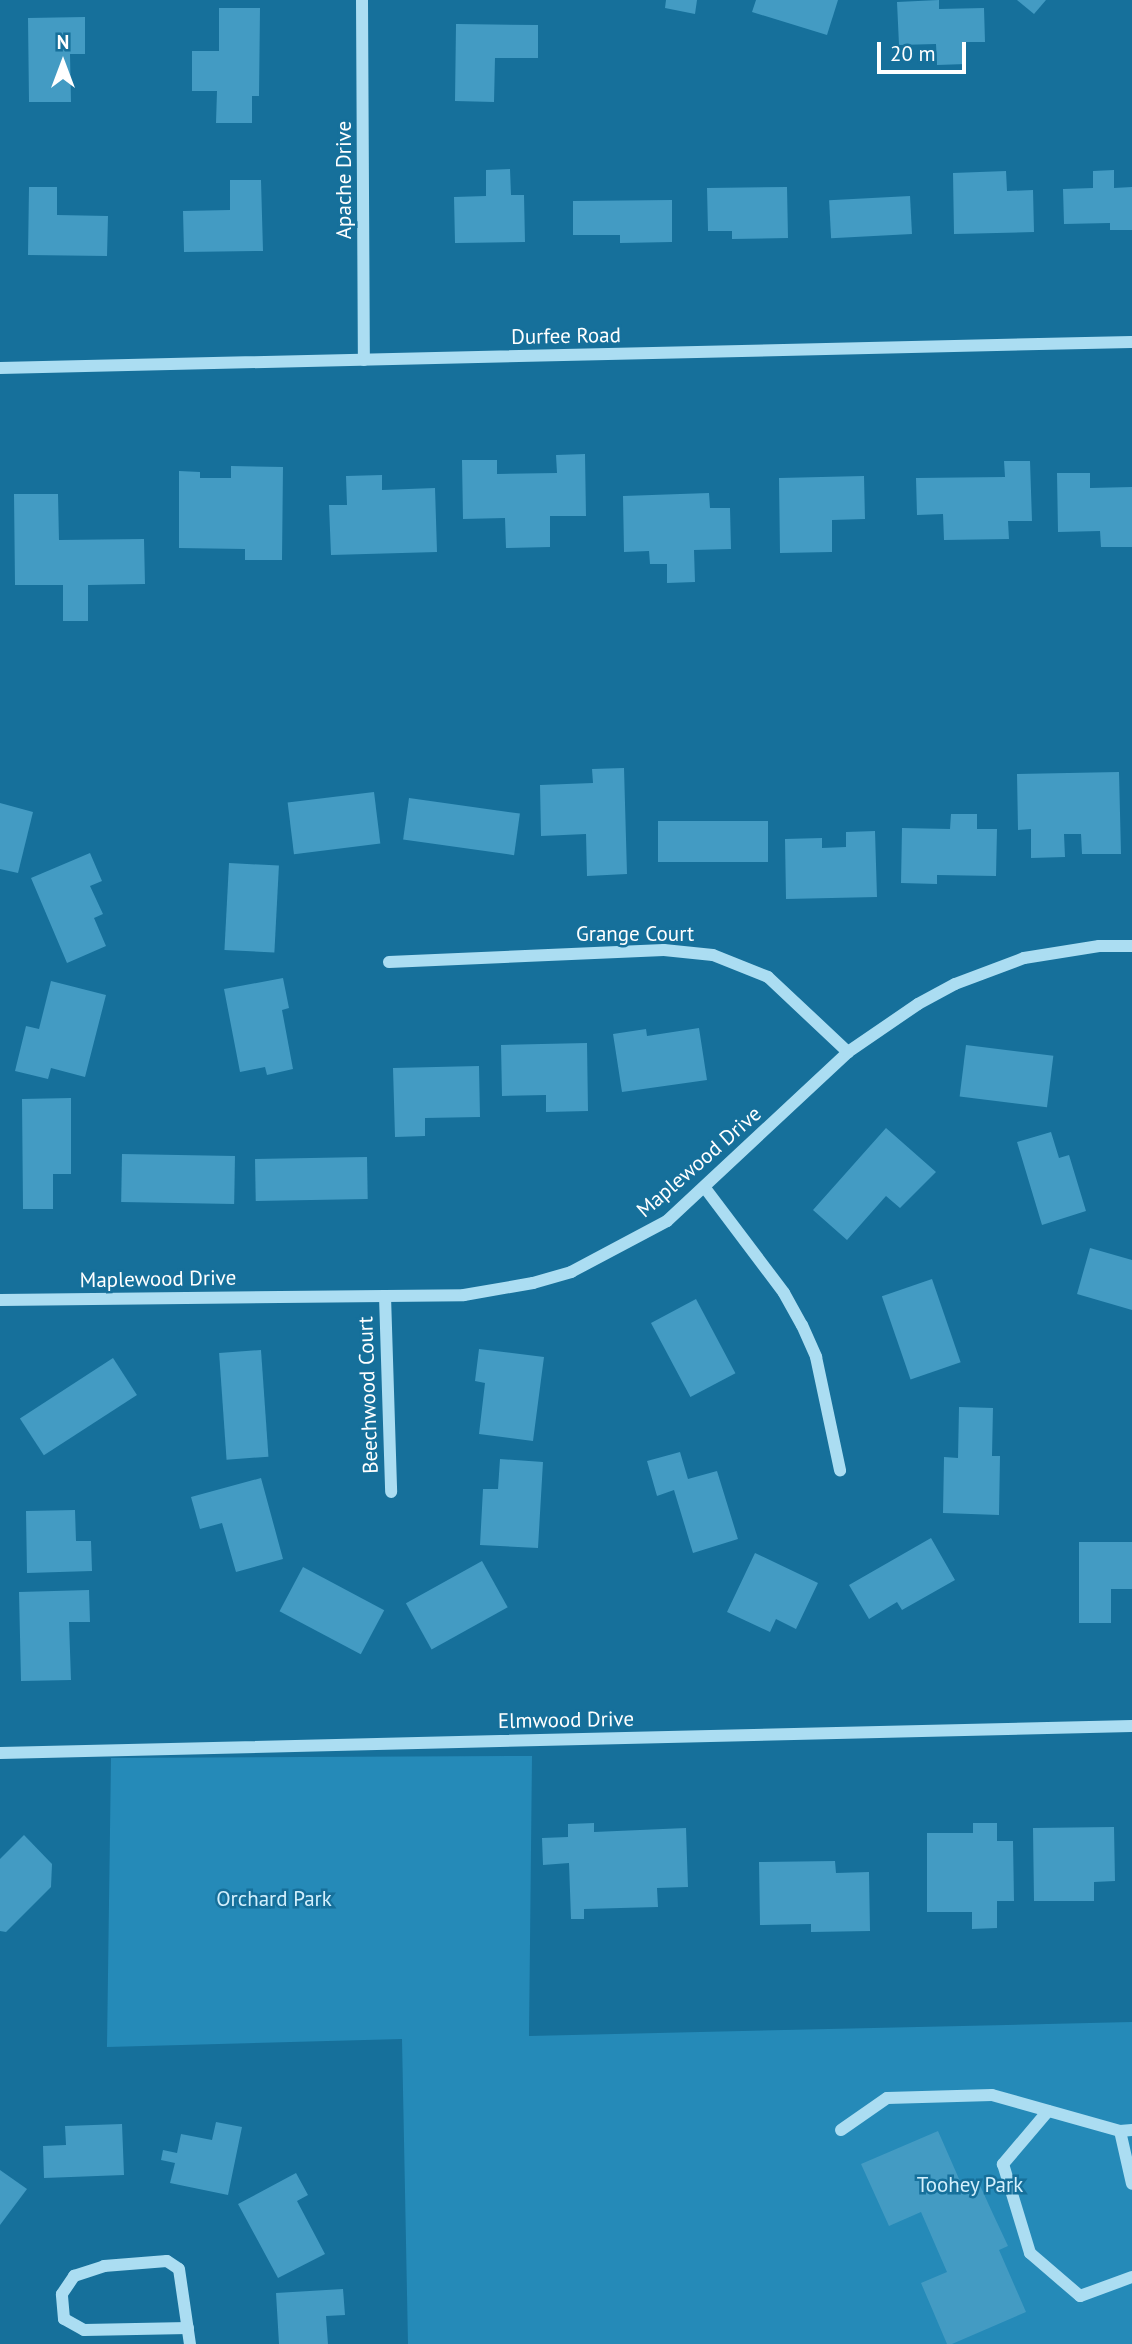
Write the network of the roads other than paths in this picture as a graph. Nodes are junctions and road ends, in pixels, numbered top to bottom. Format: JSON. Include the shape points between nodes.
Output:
{"nodes":[{"id":1,"x":362,"y":0,"type":"edge"},
{"id":2,"x":1132,"y":342,"type":"edge"},
{"id":3,"x":364,"y":360,"type":"junction"},
{"id":4,"x":0,"y":368,"type":"edge"},
{"id":5,"x":1132,"y":946,"type":"edge"},
{"id":6,"x":388,"y":962,"type":"dead end"},
{"id":7,"x":848,"y":1052,"type":"junction"},
{"id":8,"x":705,"y":1188,"type":"junction"},
{"id":9,"x":384,"y":1296,"type":"junction"},
{"id":10,"x":0,"y":1300,"type":"edge"},
{"id":11,"x":840,"y":1470,"type":"dead end"},
{"id":12,"x":391,"y":1492,"type":"dead end"},
{"id":13,"x":1132,"y":1726,"type":"edge"},
{"id":14,"x":0,"y":1753,"type":"edge"},
{"id":15,"x":1048,"y":2111,"type":"junction"},
{"id":16,"x":841,"y":2130,"type":"dead end"},
{"id":17,"x":1126,"y":2130,"type":"edge"},
{"id":18,"x":1132,"y":2184,"type":"edge"},
{"id":19,"x":1132,"y":2277,"type":"edge"},
{"id":20,"x":188,"y":2328,"type":"junction"},
{"id":21,"x":190,"y":2344,"type":"edge"}],
"edges":[{"from":1,"to":3,"type":"street","name":"Apache Drive"},
{"from":2,"to":3,"type":"street","name":"Durfee Road"},
{"from":3,"to":4,"type":"street","name":"Durfee Road"},
{"from":5,"to":7,"type":"street","name":"Maplewood Drive","via":[[1060,951],[990,969],[918,1004]]},
{"from":6,"to":7,"type":"street","name":"Grange Court","via":[[664,950],[713,955],[768,977]]},
{"from":7,"to":8,"type":"street","name":"Maplewood Drive"},
{"from":8,"to":9,"type":"street","name":"Maplewood Drive","via":[[638,1240],[571,1272],[494,1291]]},
{"from":8,"to":11,"type":"street","via":[[802,1325],[819,1369]]},
{"from":9,"to":10,"type":"street","name":"Maplewood Drive"},
{"from":9,"to":12,"type":"street","name":"Beechwood Court"},
{"from":13,"to":14,"type":"street","name":"Elmwood Drive"},
{"from":15,"to":16,"type":"street","via":[[992,2095],[887,2098]]},
{"from":15,"to":17,"type":"street"},
{"from":15,"to":19,"type":"street","via":[[1003,2165],[1030,2253],[1080,2296]]},
{"from":17,"to":18,"type":"street"},
{"from":20,"to":20,"type":"street","via":[[180,2269],[167,2261],[104,2266],[74,2276],[62,2294],[64,2319],[84,2330]]},
{"from":20,"to":21,"type":"street"}]}
